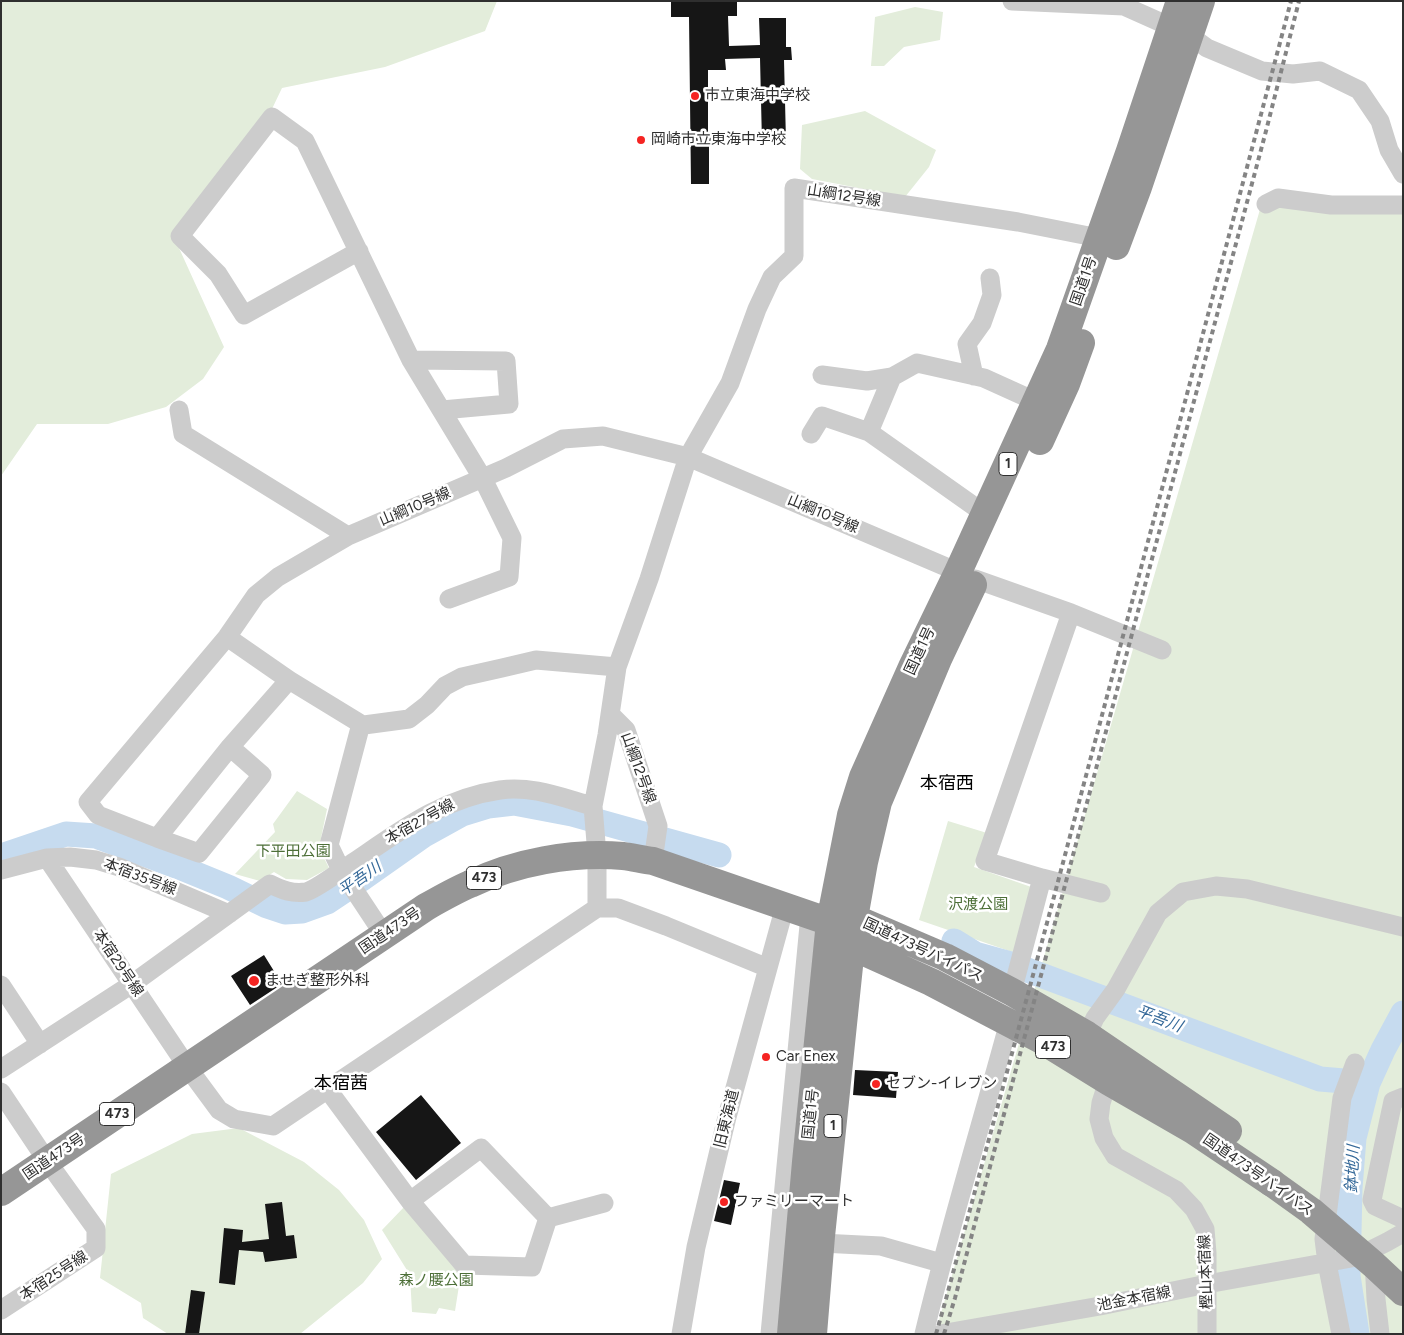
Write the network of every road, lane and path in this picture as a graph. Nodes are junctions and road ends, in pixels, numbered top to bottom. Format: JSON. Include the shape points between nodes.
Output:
{"nodes":[{"id":1,"x":1012,"y":1,"type":"edge"},
{"id":2,"x":1180,"y":1,"type":"edge"},
{"id":3,"x":1201,"y":1,"type":"edge"},
{"id":4,"x":1180,"y":31,"type":"junction"},
{"id":5,"x":1403,"y":174,"type":"edge"},
{"id":6,"x":1266,"y":204,"type":"dead end"},
{"id":7,"x":1403,"y":205,"type":"edge"},
{"id":8,"x":1099,"y":238,"type":"junction"},
{"id":9,"x":359,"y":251,"type":"junction"},
{"id":10,"x":990,"y":278,"type":"dead end"},
{"id":11,"x":412,"y":360,"type":"junction"},
{"id":12,"x":822,"y":375,"type":"dead end"},
{"id":13,"x":974,"y":376,"type":"junction"},
{"id":14,"x":892,"y":377,"type":"junction"},
{"id":15,"x":1037,"y":402,"type":"junction"},
{"id":16,"x":180,"y":410,"type":"dead end"},
{"id":17,"x":442,"y":410,"type":"junction"},
{"id":18,"x":869,"y":432,"type":"junction"},
{"id":19,"x":810,"y":434,"type":"dead end"},
{"id":20,"x":688,"y":457,"type":"junction"},
{"id":21,"x":483,"y":478,"type":"junction"},
{"id":22,"x":985,"y":514,"type":"junction"},
{"id":23,"x":348,"y":536,"type":"junction"},
{"id":24,"x":967,"y":576,"type":"junction"},
{"id":25,"x":449,"y":599,"type":"dead end"},
{"id":26,"x":1071,"y":613,"type":"junction"},
{"id":27,"x":227,"y":637,"type":"junction"},
{"id":28,"x":1162,"y":650,"type":"dead end"},
{"id":29,"x":618,"y":667,"type":"junction"},
{"id":30,"x":289,"y":680,"type":"junction"},
{"id":31,"x":610,"y":714,"type":"junction"},
{"id":32,"x":361,"y":724,"type":"junction"},
{"id":33,"x":230,"y":747,"type":"junction"},
{"id":34,"x":593,"y":806,"type":"junction"},
{"id":35,"x":157,"y":838,"type":"junction"},
{"id":36,"x":597,"y":855,"type":"junction"},
{"id":37,"x":47,"y":858,"type":"junction"},
{"id":38,"x":653,"y":862,"type":"junction"},
{"id":39,"x":1,"y":870,"type":"edge"},
{"id":40,"x":341,"y":870,"type":"junction"},
{"id":41,"x":1042,"y":878,"type":"junction"},
{"id":42,"x":1100,"y":893,"type":"dead end"},
{"id":43,"x":785,"y":906,"type":"junction"},
{"id":44,"x":598,"y":908,"type":"junction"},
{"id":45,"x":233,"y":910,"type":"junction"},
{"id":46,"x":831,"y":918,"type":"junction"},
{"id":47,"x":1403,"y":927,"type":"edge"},
{"id":48,"x":384,"y":935,"type":"junction"},
{"id":49,"x":851,"y":946,"type":"junction"},
{"id":50,"x":768,"y":968,"type":"junction"},
{"id":51,"x":132,"y":984,"type":"junction"},
{"id":52,"x":1,"y":985,"type":"edge"},
{"id":53,"x":1013,"y":988,"type":"junction"},
{"id":54,"x":820,"y":1022,"type":"junction"},
{"id":55,"x":1008,"y":1022,"type":"junction"},
{"id":56,"x":1091,"y":1026,"type":"junction"},
{"id":57,"x":798,"y":1041,"type":"junction"},
{"id":58,"x":40,"y":1044,"type":"junction"},
{"id":59,"x":1355,"y":1063,"type":"dead end"},
{"id":60,"x":188,"y":1068,"type":"junction"},
{"id":61,"x":1,"y":1069,"type":"edge"},
{"id":62,"x":1108,"y":1081,"type":"junction"},
{"id":63,"x":328,"y":1090,"type":"junction"},
{"id":64,"x":1,"y":1092,"type":"edge"},
{"id":65,"x":1403,"y":1096,"type":"edge"},
{"id":66,"x":47,"y":1161,"type":"junction"},
{"id":67,"x":1276,"y":1175,"type":"junction"},
{"id":68,"x":795,"y":1182,"type":"junction"},
{"id":69,"x":1,"y":1192,"type":"edge"},
{"id":70,"x":410,"y":1201,"type":"junction"},
{"id":71,"x":604,"y":1203,"type":"dead end"},
{"id":72,"x":548,"y":1218,"type":"junction"},
{"id":73,"x":1403,"y":1219,"type":"edge"},
{"id":74,"x":1403,"y":1233,"type":"edge"},
{"id":75,"x":821,"y":1243,"type":"junction"},
{"id":76,"x":1365,"y":1253,"type":"junction"},
{"id":77,"x":941,"y":1263,"type":"junction"},
{"id":78,"x":1327,"y":1263,"type":"junction"},
{"id":79,"x":1403,"y":1266,"type":"edge"},
{"id":80,"x":1207,"y":1284,"type":"junction"},
{"id":81,"x":1403,"y":1292,"type":"edge"},
{"id":82,"x":1,"y":1310,"type":"edge"},
{"id":83,"x":681,"y":1334,"type":"edge"},
{"id":84,"x":770,"y":1334,"type":"edge"},
{"id":85,"x":791,"y":1334,"type":"edge"},
{"id":86,"x":813,"y":1334,"type":"edge"},
{"id":87,"x":924,"y":1334,"type":"edge"},
{"id":88,"x":940,"y":1334,"type":"edge"},
{"id":89,"x":1207,"y":1334,"type":"edge"},
{"id":90,"x":1340,"y":1334,"type":"edge"},
{"id":91,"x":1380,"y":1334,"type":"edge"}],
"edges":[{"from":1,"to":4,"type":"street","via":[[1124,6]]},
{"from":2,"to":4,"type":"highway","name":"国道1号","number":"1"},
{"from":3,"to":4,"type":"highway","name":"国道1号","number":"1"},
{"from":4,"to":5,"type":"street","via":[[1207,48],[1262,70],[1294,74],[1320,71],[1359,90],[1380,121],[1389,150]]},
{"from":4,"to":8,"type":"highway","name":"国道1号","number":"1"},
{"from":4,"to":24,"type":"highway","name":"国道1号","number":"1","via":[[1138,187],[1066,384]]},
{"from":6,"to":7,"type":"street","via":[[1278,198],[1331,205]]},
{"from":8,"to":15,"type":"highway","name":"国道1号","number":"1"},
{"from":8,"to":20,"type":"street","name":"山綱12号線","via":[[1018,222],[794,188],[794,256],[772,277],[730,383]]},
{"from":9,"to":9,"type":"street","via":[[305,141],[272,117],[180,236],[218,274],[244,315]]},
{"from":9,"to":11,"type":"street"},
{"from":10,"to":13,"type":"street","via":[[992,295],[982,323],[967,344]]},
{"from":11,"to":17,"type":"street"},
{"from":11,"to":17,"type":"street","via":[[506,361],[509,404]]},
{"from":12,"to":14,"type":"street","via":[[867,380]]},
{"from":13,"to":14,"type":"street","via":[[917,363]]},
{"from":13,"to":15,"type":"street"},
{"from":14,"to":18,"type":"street"},
{"from":15,"to":22,"type":"highway","name":"国道1号","number":"1"},
{"from":16,"to":23,"type":"street","via":[[183,434]]},
{"from":17,"to":21,"type":"street"},
{"from":18,"to":19,"type":"street","via":[[822,416]]},
{"from":18,"to":22,"type":"street"},
{"from":20,"to":21,"type":"street","name":"山綱10号線","via":[[603,436],[563,439]]},
{"from":20,"to":24,"type":"street","name":"山綱10号線"},
{"from":20,"to":29,"type":"street"},
{"from":21,"to":23,"type":"street","name":"山綱10号線"},
{"from":21,"to":25,"type":"street","via":[[512,538],[509,576]]},
{"from":22,"to":24,"type":"highway","name":"国道1号","number":"1"},
{"from":23,"to":27,"type":"street","name":"山綱10号線","via":[[263,589]]},
{"from":24,"to":26,"type":"street","name":"山綱10号線"},
{"from":24,"to":46,"type":"highway","name":"国道1号","number":"1","via":[[913,665],[863,777],[851,815]]},
{"from":26,"to":28,"type":"street","name":"山綱10号線"},
{"from":26,"to":41,"type":"street","via":[[985,861]]},
{"from":27,"to":30,"type":"street"},
{"from":27,"to":35,"type":"street","name":"山綱10号線","via":[[88,802],[98,815]]},
{"from":29,"to":31,"type":"street"},
{"from":29,"to":32,"type":"street","via":[[536,660],[462,677],[445,686],[409,719]]},
{"from":30,"to":32,"type":"street"},
{"from":30,"to":33,"type":"street"},
{"from":31,"to":34,"type":"street"},
{"from":31,"to":38,"type":"street","name":"山綱12号線","via":[[626,730],[658,826]]},
{"from":32,"to":40,"type":"street","via":[[329,845]]},
{"from":33,"to":35,"type":"street"},
{"from":33,"to":35,"type":"street","via":[[262,775],[199,853]]},
{"from":34,"to":36,"type":"street"},
{"from":34,"to":40,"type":"street","name":"本宿27号線","via":[[538,791],[502,789],[484,792],[438,809]]},
{"from":36,"to":38,"type":"highway","name":"国道473号","number":"473"},
{"from":36,"to":44,"type":"street"},
{"from":36,"to":48,"type":"highway","name":"国道473号","number":"473","via":[[542,861],[494,874],[450,893]]},
{"from":37,"to":39,"type":"street","name":"本宿35号線"},
{"from":37,"to":45,"type":"street","name":"本宿35号線","via":[[70,856],[96,860]]},
{"from":37,"to":51,"type":"street","name":"本宿29号線"},
{"from":38,"to":43,"type":"highway","name":"国道473号","number":"473"},
{"from":40,"to":45,"type":"street","name":"本宿27号線","via":[[308,892],[288,892],[270,884]]},
{"from":40,"to":48,"type":"street"},
{"from":41,"to":42,"type":"street"},
{"from":41,"to":53,"type":"street"},
{"from":43,"to":46,"type":"highway","name":"国道473号","number":"473"},
{"from":43,"to":50,"type":"street","name":"旧東海道"},
{"from":44,"to":50,"type":"street","via":[[618,908]]},
{"from":44,"to":63,"type":"street","name":"本宿29号線"},
{"from":45,"to":51,"type":"street"},
{"from":46,"to":49,"type":"highway","name":"国道473号バイパス","number":"473"},
{"from":46,"to":53,"type":"highway","name":"国道473号バイパス","number":"473","via":[[945,957]]},
{"from":46,"to":54,"type":"highway","name":"国道1号","number":"1"},
{"from":46,"to":57,"type":"street"},
{"from":47,"to":56,"type":"street","via":[[1247,889],[1216,886],[1183,892],[1158,913],[1116,989]]},
{"from":48,"to":60,"type":"highway","name":"国道473号","number":"473"},
{"from":49,"to":55,"type":"highway","name":"国道473号バイパス","number":"473"},
{"from":49,"to":75,"type":"highway","name":"国道1号","number":"1"},
{"from":50,"to":83,"type":"street","name":"旧東海道","via":[[726,1117],[696,1247]]},
{"from":51,"to":58,"type":"street"},
{"from":51,"to":60,"type":"street","name":"本宿29号線"},
{"from":52,"to":58,"type":"street"},
{"from":53,"to":56,"type":"highway","name":"国道473号バイパス","number":"473","via":[[1065,1021]]},
{"from":54,"to":57,"type":"street"},
{"from":54,"to":68,"type":"highway","name":"国道1号","number":"1"},
{"from":55,"to":62,"type":"highway","name":"国道473号バイパス","number":"473"},
{"from":55,"to":77,"type":"street"},
{"from":56,"to":67,"type":"highway","name":"国道473号バイパス","number":"473"},
{"from":57,"to":68,"type":"street"},
{"from":58,"to":61,"type":"street"},
{"from":59,"to":78,"type":"street","via":[[1342,1098],[1324,1238]]},
{"from":60,"to":63,"type":"street","name":"本宿29号線","via":[[219,1110],[234,1119],[274,1126]]},
{"from":60,"to":66,"type":"highway","name":"国道473号","number":"473"},
{"from":62,"to":67,"type":"highway","name":"国道473号バイパス","number":"473"},
{"from":62,"to":80,"type":"street","name":"樫山本宿線","via":[[1099,1119],[1104,1138],[1115,1156],[1176,1190],[1194,1210],[1205,1229]]},
{"from":63,"to":70,"type":"street"},
{"from":64,"to":66,"type":"street"},
{"from":65,"to":73,"type":"street","via":[[1393,1101],[1372,1200],[1375,1206]]},
{"from":66,"to":69,"type":"highway","name":"国道473号","number":"473"},
{"from":66,"to":82,"type":"street","name":"本宿25号線","via":[[96,1229],[96,1248]]},
{"from":67,"to":79,"type":"highway","name":"国道473号バイパス","number":"473","via":[[1340,1212]]},
{"from":67,"to":81,"type":"highway","name":"国道473号バイパス","number":"473","bridge":true,"via":[[1311,1211]]},
{"from":68,"to":84,"type":"street"},
{"from":68,"to":85,"type":"highway","name":"国道1号","number":"1"},
{"from":70,"to":72,"type":"street","via":[[481,1148]]},
{"from":70,"to":72,"type":"street","via":[[464,1265],[532,1266]]},
{"from":71,"to":72,"type":"street"},
{"from":74,"to":76,"type":"street","name":"池金本宿線"},
{"from":75,"to":77,"type":"street","via":[[881,1246]]},
{"from":75,"to":86,"type":"highway","name":"国道1号","number":"1"},
{"from":76,"to":78,"type":"street","name":"池金本宿線"},
{"from":76,"to":91,"type":"street"},
{"from":77,"to":87,"type":"street"},
{"from":78,"to":80,"type":"street","name":"池金本宿線"},
{"from":78,"to":90,"type":"street"},
{"from":80,"to":88,"type":"street","name":"池金本宿線"},
{"from":80,"to":89,"type":"street","name":"樫山本宿線"}]}
